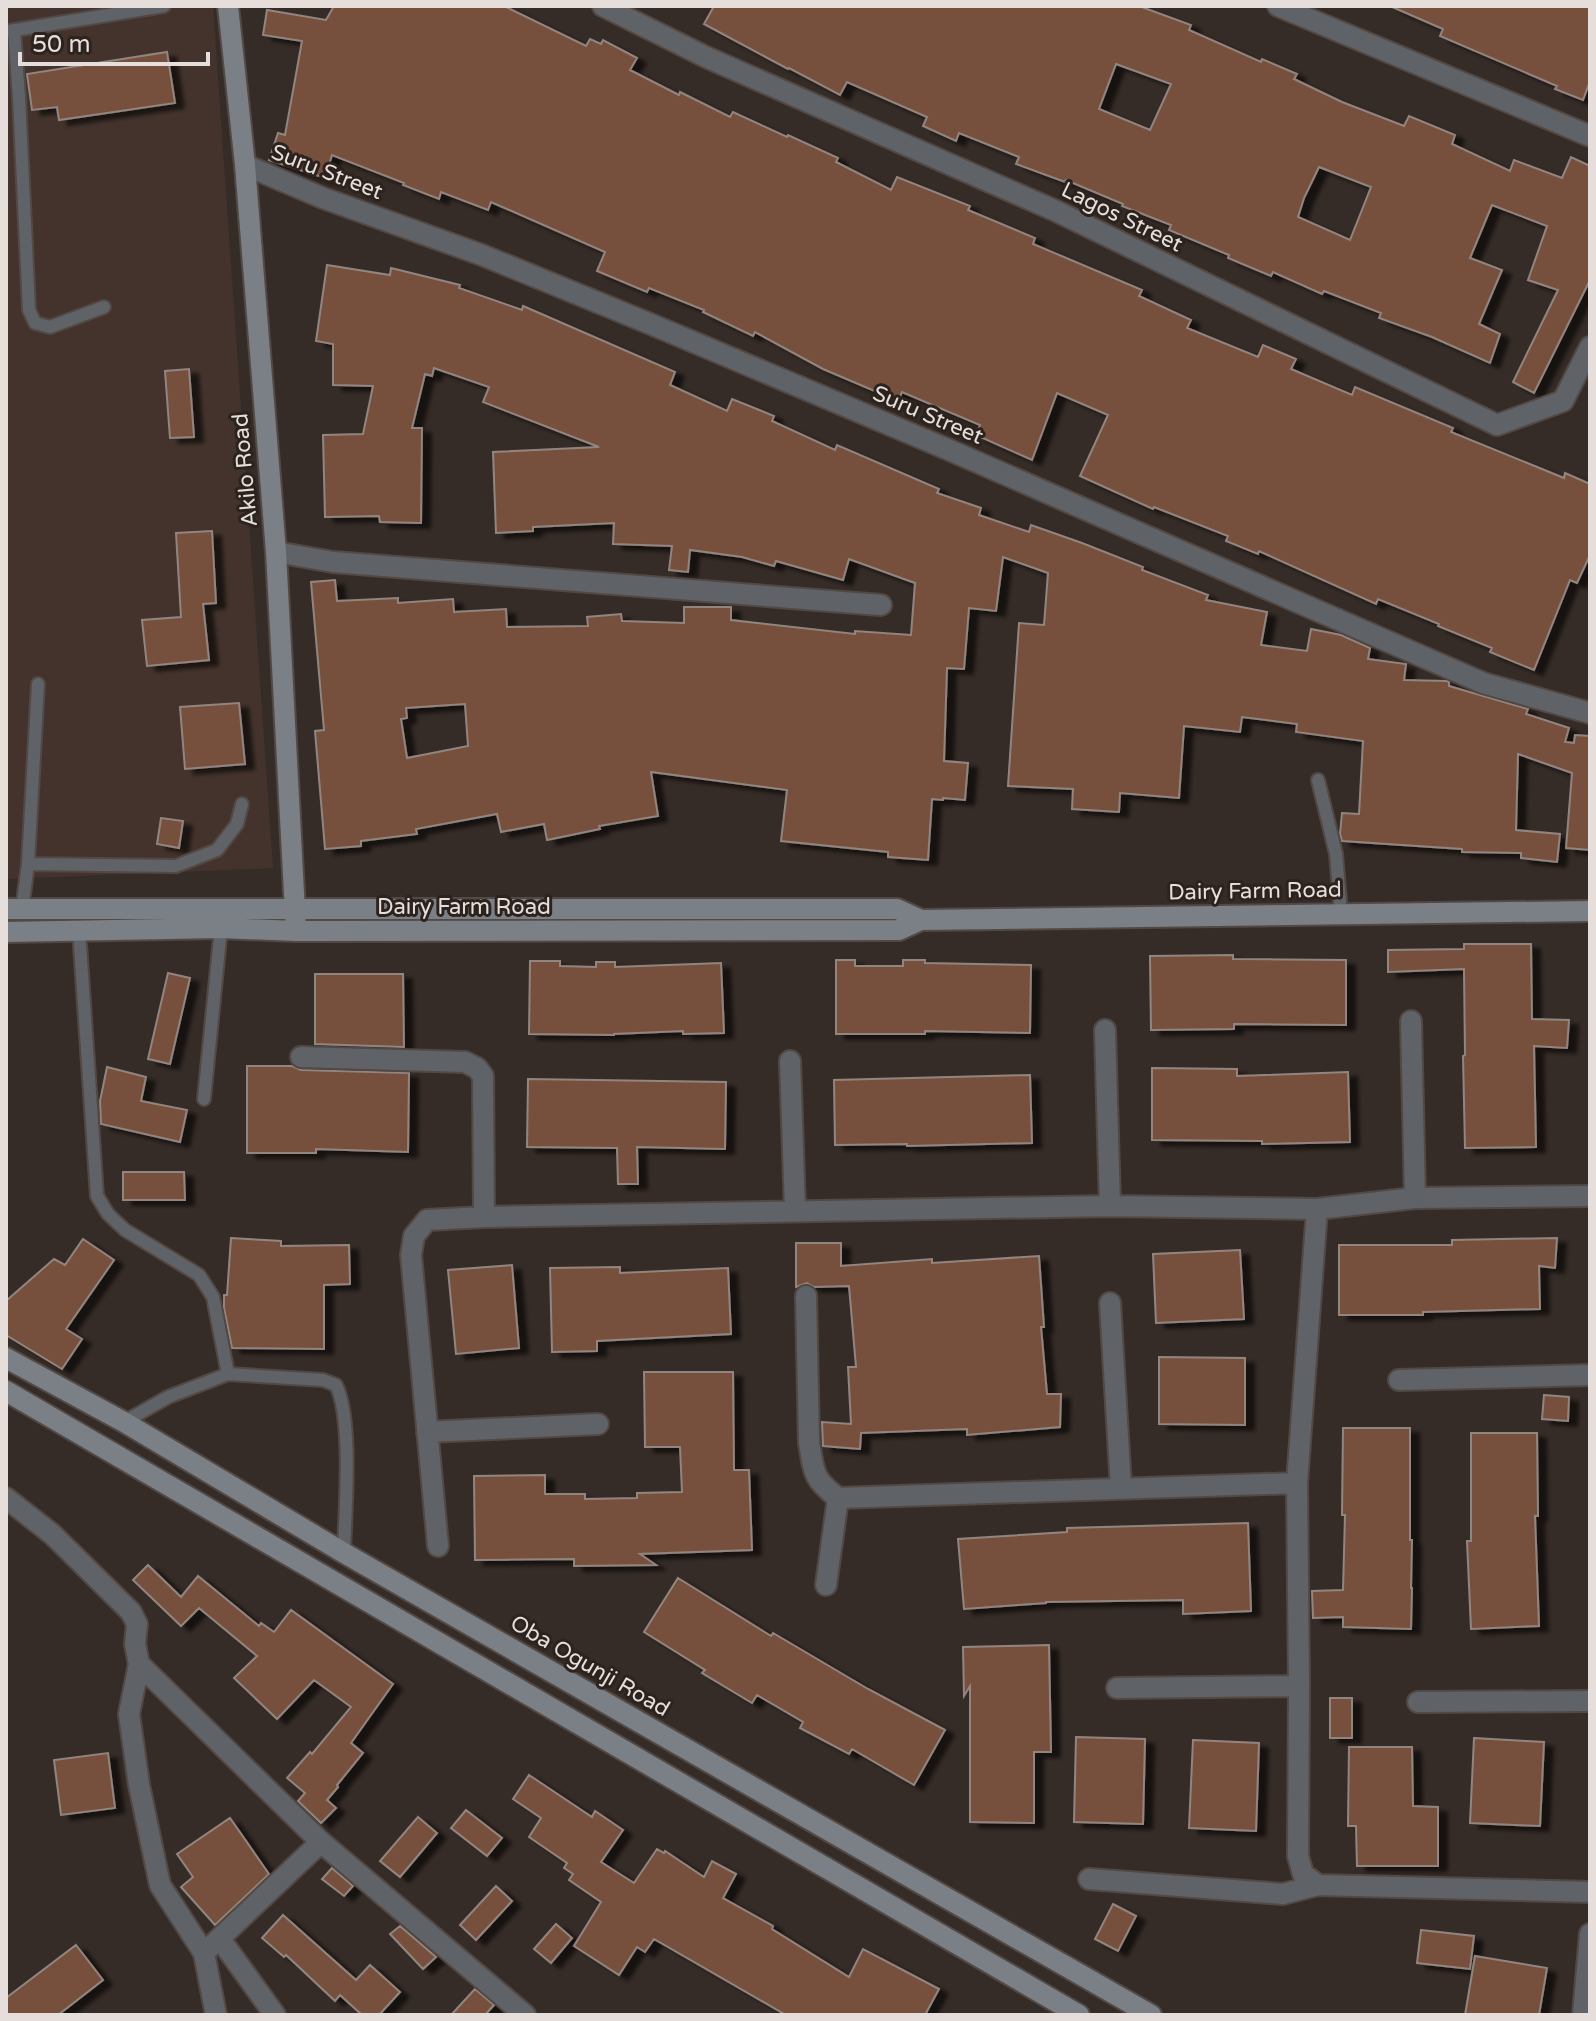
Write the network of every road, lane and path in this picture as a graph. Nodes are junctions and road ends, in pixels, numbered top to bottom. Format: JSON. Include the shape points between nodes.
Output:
{"nodes":[{"id":1,"x":164,"y":6,"type":"edge"},
{"id":2,"x":228,"y":6,"type":"edge"},
{"id":3,"x":603,"y":6,"type":"edge"},
{"id":4,"x":1278,"y":6,"type":"edge"},
{"id":5,"x":10,"y":31,"type":"edge"},
{"id":6,"x":1590,"y":136,"type":"edge"},
{"id":7,"x":245,"y":165,"type":"junction"},
{"id":8,"x":104,"y":307,"type":"dead end"},
{"id":9,"x":1590,"y":347,"type":"edge"},
{"id":10,"x":276,"y":552,"type":"junction"},
{"id":11,"x":881,"y":605,"type":"dead end"},
{"id":12,"x":38,"y":684,"type":"dead end"},
{"id":13,"x":1590,"y":713,"type":"edge"},
{"id":14,"x":1318,"y":780,"type":"dead end"},
{"id":15,"x":242,"y":804,"type":"dead end"},
{"id":16,"x":28,"y":864,"type":"junction"},
{"id":17,"x":14,"y":909,"type":"edge"},
{"id":18,"x":295,"y":909,"type":"junction"},
{"id":19,"x":1590,"y":911,"type":"edge"},
{"id":20,"x":1341,"y":914,"type":"junction"},
{"id":21,"x":921,"y":920,"type":"junction"},
{"id":22,"x":221,"y":928,"type":"junction"},
{"id":23,"x":79,"y":930,"type":"junction"},
{"id":24,"x":296,"y":931,"type":"junction"},
{"id":25,"x":6,"y":932,"type":"edge"},
{"id":26,"x":1411,"y":1021,"type":"dead end"},
{"id":27,"x":1105,"y":1030,"type":"dead end"},
{"id":28,"x":301,"y":1057,"type":"dead end"},
{"id":29,"x":790,"y":1061,"type":"dead end"},
{"id":30,"x":204,"y":1099,"type":"dead end"},
{"id":31,"x":1590,"y":1196,"type":"edge"},
{"id":32,"x":1415,"y":1198,"type":"junction"},
{"id":33,"x":1110,"y":1206,"type":"junction"},
{"id":34,"x":1317,"y":1209,"type":"junction"},
{"id":35,"x":795,"y":1210,"type":"junction"},
{"id":36,"x":484,"y":1217,"type":"junction"},
{"id":37,"x":806,"y":1296,"type":"dead end"},
{"id":38,"x":1110,"y":1303,"type":"dead end"},
{"id":39,"x":6,"y":1358,"type":"edge"},
{"id":40,"x":228,"y":1374,"type":"junction"},
{"id":41,"x":1590,"y":1375,"type":"edge"},
{"id":42,"x":1399,"y":1380,"type":"dead end"},
{"id":43,"x":6,"y":1391,"type":"edge"},
{"id":44,"x":124,"y":1422,"type":"junction"},
{"id":45,"x":598,"y":1424,"type":"dead end"},
{"id":46,"x":427,"y":1432,"type":"junction"},
{"id":47,"x":1297,"y":1483,"type":"junction"},
{"id":48,"x":1121,"y":1488,"type":"junction"},
{"id":49,"x":6,"y":1498,"type":"edge"},
{"id":50,"x":838,"y":1498,"type":"junction"},
{"id":51,"x":438,"y":1546,"type":"dead end"},
{"id":52,"x":344,"y":1553,"type":"junction"},
{"id":53,"x":826,"y":1585,"type":"dead end"},
{"id":54,"x":415,"y":1593,"type":"junction"},
{"id":55,"x":400,"y":1619,"type":"junction"},
{"id":56,"x":139,"y":1664,"type":"junction"},
{"id":57,"x":1299,"y":1686,"type":"junction"},
{"id":58,"x":1117,"y":1688,"type":"dead end"},
{"id":59,"x":1590,"y":1701,"type":"edge"},
{"id":60,"x":1418,"y":1702,"type":"dead end"},
{"id":61,"x":321,"y":1842,"type":"junction"},
{"id":62,"x":1089,"y":1879,"type":"dead end"},
{"id":63,"x":1318,"y":1885,"type":"junction"},
{"id":64,"x":1590,"y":1892,"type":"edge"},
{"id":65,"x":1590,"y":1934,"type":"edge"},
{"id":66,"x":220,"y":1939,"type":"junction"},
{"id":67,"x":204,"y":1953,"type":"junction"},
{"id":68,"x":216,"y":2015,"type":"edge"},
{"id":69,"x":275,"y":2015,"type":"edge"},
{"id":70,"x":525,"y":2015,"type":"edge"},
{"id":71,"x":1079,"y":2015,"type":"edge"},
{"id":72,"x":1151,"y":2015,"type":"edge"},
{"id":73,"x":1583,"y":2015,"type":"edge"}],
"edges":[{"from":1,"to":5,"type":"lane"},
{"from":2,"to":7,"type":"main road","name":"Akilo Road"},
{"from":3,"to":9,"type":"street","name":"Lagos Street","via":[[1056,211],[1497,425],[1563,401]]},
{"from":4,"to":6,"type":"street"},
{"from":5,"to":8,"type":"lane","via":[[19,97],[29,310],[35,323],[50,327]]},
{"from":7,"to":10,"type":"main road","name":"Akilo Road"},
{"from":7,"to":13,"type":"street","name":"Suru Street","via":[[653,325],[1483,683]]},
{"from":10,"to":11,"type":"street","via":[[333,562]]},
{"from":10,"to":18,"type":"main road","name":"Akilo Road"},
{"from":12,"to":16,"type":"lane"},
{"from":14,"to":20,"type":"lane","via":[[1336,854]]},
{"from":15,"to":16,"type":"lane","via":[[237,824],[217,850],[176,866]]},
{"from":16,"to":17,"type":"lane"},
{"from":17,"to":18,"type":"main road","name":"Dairy Farm Road"},
{"from":18,"to":21,"type":"main road","name":"Dairy Farm Road","via":[[897,909]]},
{"from":18,"to":24,"type":"main road","name":"Akilo Road"},
{"from":19,"to":20,"type":"main road","name":"Dairy Farm Road"},
{"from":20,"to":21,"type":"main road","name":"Dairy Farm Road"},
{"from":21,"to":24,"type":"main road","name":"Dairy Farm Road","via":[[899,930]]},
{"from":22,"to":23,"type":"main road","name":"Dairy Farm Road"},
{"from":22,"to":24,"type":"main road","name":"Dairy Farm Road"},
{"from":22,"to":30,"type":"lane"},
{"from":23,"to":25,"type":"main road","name":"Dairy Farm Road"},
{"from":23,"to":40,"type":"lane","via":[[97,1196],[125,1230],[199,1275],[213,1297]]},
{"from":26,"to":32,"type":"street"},
{"from":27,"to":33,"type":"street"},
{"from":28,"to":36,"type":"street","via":[[436,1060],[477,1068],[483,1076]]},
{"from":29,"to":35,"type":"street"},
{"from":31,"to":32,"type":"street"},
{"from":32,"to":34,"type":"street"},
{"from":33,"to":34,"type":"street"},
{"from":33,"to":35,"type":"street"},
{"from":34,"to":47,"type":"street"},
{"from":35,"to":36,"type":"street"},
{"from":36,"to":46,"type":"street","via":[[427,1220],[414,1236],[411,1255]]},
{"from":37,"to":50,"type":"street","via":[[812,1463],[819,1484]]},
{"from":38,"to":48,"type":"street"},
{"from":39,"to":44,"type":"main road","name":"Oba Ogunji Road"},
{"from":40,"to":44,"type":"lane","via":[[168,1397]]},
{"from":40,"to":52,"type":"lane","via":[[336,1385],[345,1445]]},
{"from":41,"to":42,"type":"street"},
{"from":43,"to":55,"type":"main road"},
{"from":44,"to":52,"type":"main road","name":"Oba Ogunji Road"},
{"from":45,"to":46,"type":"street"},
{"from":46,"to":51,"type":"street"},
{"from":47,"to":48,"type":"street"},
{"from":47,"to":57,"type":"street"},
{"from":48,"to":50,"type":"street"},
{"from":49,"to":56,"type":"street","via":[[52,1534],[131,1612],[137,1624]]},
{"from":50,"to":53,"type":"street"},
{"from":52,"to":54,"type":"main road","name":"Oba Ogunji Road"},
{"from":54,"to":55,"type":"main road"},
{"from":54,"to":72,"type":"main road","name":"Oba Ogunji Road"},
{"from":55,"to":71,"type":"main road"},
{"from":56,"to":61,"type":"street"},
{"from":56,"to":67,"type":"street","via":[[129,1714],[160,1885]]},
{"from":57,"to":58,"type":"street"},
{"from":57,"to":63,"type":"street","via":[[1298,1856],[1303,1874]]},
{"from":59,"to":60,"type":"street"},
{"from":61,"to":66,"type":"street"},
{"from":61,"to":70,"type":"street"},
{"from":62,"to":63,"type":"street","via":[[1283,1894]]},
{"from":63,"to":64,"type":"street"},
{"from":65,"to":73,"type":"street"},
{"from":66,"to":67,"type":"street"},
{"from":66,"to":69,"type":"street"},
{"from":67,"to":68,"type":"street"}]}
